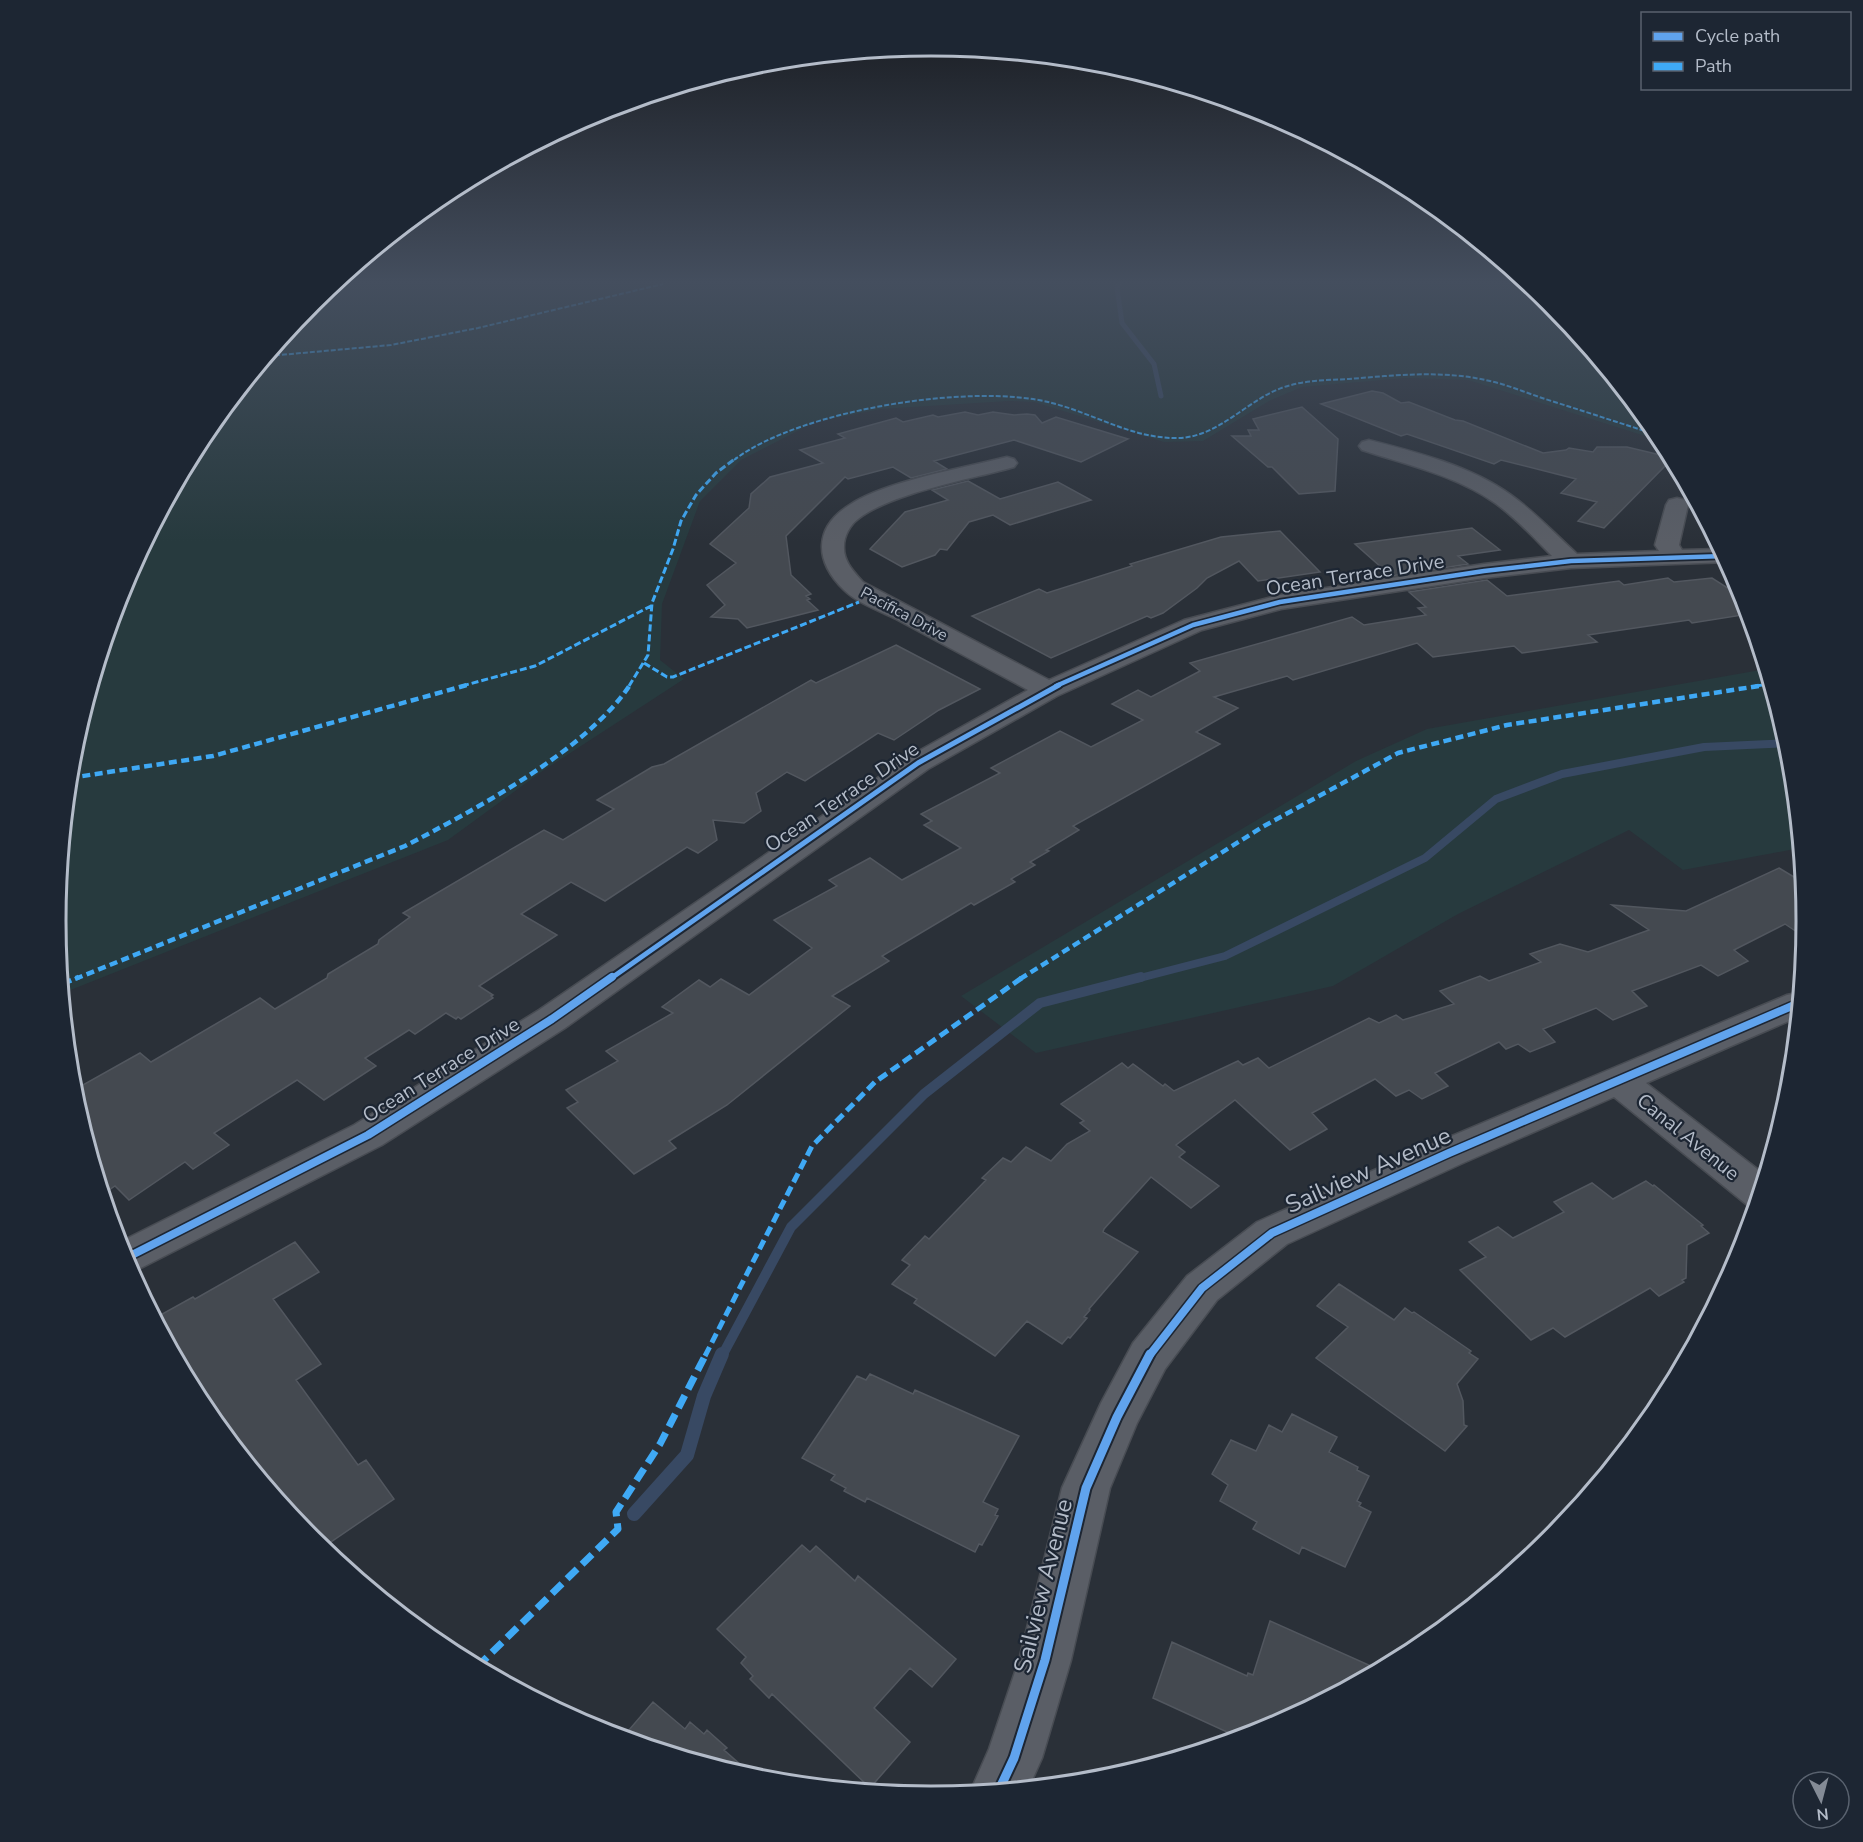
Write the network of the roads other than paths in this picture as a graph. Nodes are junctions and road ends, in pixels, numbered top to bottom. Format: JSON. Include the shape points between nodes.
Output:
{"nodes":[{"id":1,"x":1369,"y":446,"type":"dead end"},
{"id":2,"x":1007,"y":463,"type":"dead end"},
{"id":3,"x":1677,"y":505,"type":"dead end"},
{"id":4,"x":1716,"y":556,"type":"edge"},
{"id":5,"x":1675,"y":557,"type":"junction"},
{"id":6,"x":1571,"y":561,"type":"junction"},
{"id":7,"x":1048,"y":690,"type":"junction"},
{"id":8,"x":1793,"y":1006,"type":"edge"},
{"id":9,"x":1617,"y":1080,"type":"junction"},
{"id":10,"x":1754,"y":1189,"type":"edge"},
{"id":11,"x":133,"y":1254,"type":"edge"},
{"id":12,"x":1002,"y":1783,"type":"edge"}],
"edges":[{"from":1,"to":6,"type":"street","via":[[1491,491]]},
{"from":2,"to":7,"type":"street","name":"Pacifica Drive","via":[[876,500],[850,514],[836,532],[832,548],[838,567],[854,587]]},
{"from":3,"to":5,"type":"street","via":[[1667,545]]},
{"from":4,"to":5,"type":"street","name":"Ocean Terrace Drive"},
{"from":5,"to":6,"type":"street","name":"Ocean Terrace Drive"},
{"from":6,"to":7,"type":"street","name":"Ocean Terrace Drive","via":[[1280,602],[1193,624]]},
{"from":7,"to":11,"type":"street","name":"Ocean Terrace Drive","via":[[918,763],[552,1019],[368,1135]]},
{"from":8,"to":9,"type":"street","name":"Sailview Avenue"},
{"from":9,"to":10,"type":"street","name":"Canal Avenue"},
{"from":9,"to":12,"type":"street","name":"Sailview Avenue","via":[[1272,1233],[1202,1288],[1149,1356],[1086,1488],[1045,1660]]}]}
